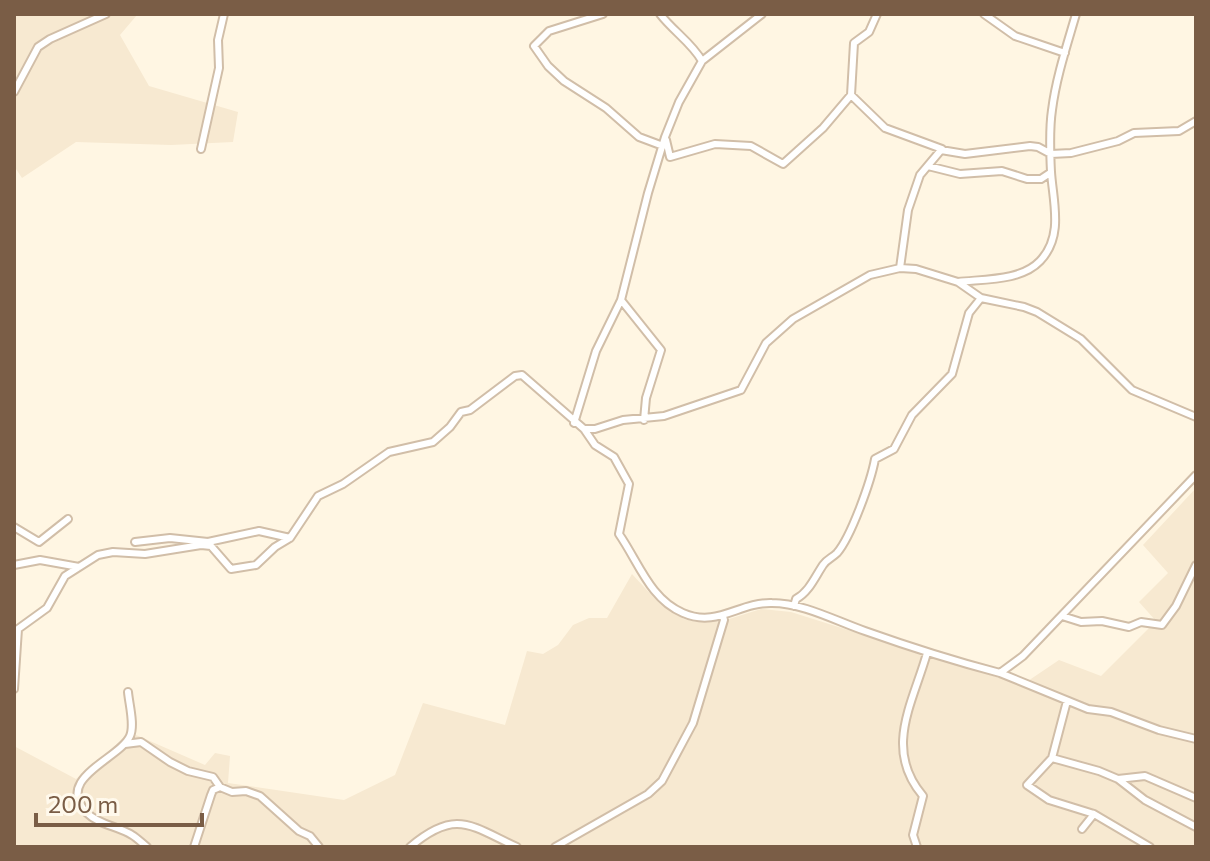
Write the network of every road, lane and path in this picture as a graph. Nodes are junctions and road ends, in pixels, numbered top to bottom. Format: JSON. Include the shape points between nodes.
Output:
{"nodes":[{"id":1,"x":106,"y":14,"type":"edge"},
{"id":2,"x":224,"y":14,"type":"edge"},
{"id":3,"x":603,"y":14,"type":"edge"},
{"id":4,"x":660,"y":14,"type":"edge"},
{"id":5,"x":762,"y":14,"type":"edge"},
{"id":6,"x":877,"y":14,"type":"edge"},
{"id":7,"x":984,"y":14,"type":"edge"},
{"id":8,"x":1076,"y":14,"type":"edge"},
{"id":9,"x":1065,"y":53,"type":"junction"},
{"id":10,"x":702,"y":61,"type":"junction"},
{"id":11,"x":14,"y":92,"type":"edge"},
{"id":12,"x":851,"y":95,"type":"junction"},
{"id":13,"x":1196,"y":121,"type":"edge"},
{"id":14,"x":665,"y":137,"type":"junction"},
{"id":15,"x":663,"y":146,"type":"junction"},
{"id":16,"x":201,"y":149,"type":"dead end"},
{"id":17,"x":943,"y":149,"type":"junction"},
{"id":18,"x":1051,"y":154,"type":"junction"},
{"id":19,"x":928,"y":166,"type":"junction"},
{"id":20,"x":1051,"y":171,"type":"junction"},
{"id":21,"x":900,"y":268,"type":"junction"},
{"id":22,"x":958,"y":282,"type":"junction"},
{"id":23,"x":981,"y":298,"type":"junction"},
{"id":24,"x":621,"y":300,"type":"junction"},
{"id":25,"x":1196,"y":417,"type":"edge"},
{"id":26,"x":644,"y":420,"type":"junction"},
{"id":27,"x":574,"y":423,"type":"junction"},
{"id":28,"x":584,"y":429,"type":"junction"},
{"id":29,"x":1196,"y":475,"type":"edge"},
{"id":30,"x":68,"y":519,"type":"dead end"},
{"id":31,"x":14,"y":527,"type":"edge"},
{"id":32,"x":290,"y":538,"type":"junction"},
{"id":33,"x":135,"y":542,"type":"dead end"},
{"id":34,"x":14,"y":565,"type":"edge"},
{"id":35,"x":1196,"y":565,"type":"edge"},
{"id":36,"x":79,"y":567,"type":"junction"},
{"id":37,"x":794,"y":606,"type":"junction"},
{"id":38,"x":723,"y":616,"type":"junction"},
{"id":39,"x":1062,"y":616,"type":"junction"},
{"id":40,"x":927,"y":653,"type":"junction"},
{"id":41,"x":1000,"y":673,"type":"junction"},
{"id":42,"x":14,"y":689,"type":"edge"},
{"id":43,"x":128,"y":692,"type":"dead end"},
{"id":44,"x":1067,"y":701,"type":"junction"},
{"id":45,"x":1196,"y":739,"type":"edge"},
{"id":46,"x":125,"y":744,"type":"junction"},
{"id":47,"x":1052,"y":758,"type":"junction"},
{"id":48,"x":1118,"y":779,"type":"junction"},
{"id":49,"x":220,"y":787,"type":"junction"},
{"id":50,"x":1196,"y":798,"type":"edge"},
{"id":51,"x":1094,"y":814,"type":"junction"},
{"id":52,"x":1196,"y":827,"type":"edge"},
{"id":53,"x":1082,"y":829,"type":"dead end"},
{"id":54,"x":147,"y":847,"type":"edge"},
{"id":55,"x":194,"y":847,"type":"edge"},
{"id":56,"x":319,"y":847,"type":"edge"},
{"id":57,"x":410,"y":847,"type":"edge"},
{"id":58,"x":516,"y":847,"type":"edge"},
{"id":59,"x":555,"y":847,"type":"edge"},
{"id":60,"x":917,"y":847,"type":"edge"},
{"id":61,"x":1150,"y":847,"type":"edge"}],
"edges":[{"from":1,"to":11,"type":"street","via":[[38,47]]},
{"from":2,"to":16,"type":"street","via":[[219,68]]},
{"from":3,"to":15,"type":"street","via":[[549,31],[534,46],[537,53],[554,73],[639,137]]},
{"from":4,"to":10,"type":"street"},
{"from":5,"to":10,"type":"street"},
{"from":6,"to":12,"type":"street","via":[[869,32],[854,43]]},
{"from":7,"to":9,"type":"street","via":[[1015,36]]},
{"from":8,"to":9,"type":"street"},
{"from":9,"to":18,"type":"street","via":[[1052,111]]},
{"from":10,"to":14,"type":"street"},
{"from":12,"to":14,"type":"street","via":[[783,164],[751,146],[737,145],[715,144],[670,157]]},
{"from":12,"to":17,"type":"street","via":[[885,128]]},
{"from":13,"to":18,"type":"street","via":[[1179,131],[1134,133],[1096,148]]},
{"from":14,"to":15,"type":"street"},
{"from":15,"to":24,"type":"street"},
{"from":17,"to":18,"type":"street","via":[[965,154],[1030,146]]},
{"from":17,"to":19,"type":"street"},
{"from":18,"to":20,"type":"street"},
{"from":19,"to":20,"type":"street","via":[[960,174],[1002,171],[1027,179],[1045,178]]},
{"from":19,"to":21,"type":"street","via":[[908,210]]},
{"from":20,"to":22,"type":"street","via":[[1055,224],[1051,246],[1041,260],[1018,274]]},
{"from":21,"to":22,"type":"street"},
{"from":21,"to":26,"type":"street","via":[[857,281],[784,325],[766,343],[741,390]]},
{"from":22,"to":23,"type":"street"},
{"from":23,"to":25,"type":"street","via":[[1037,312],[1081,339],[1132,390]]},
{"from":23,"to":37,"type":"street","via":[[969,313],[952,374],[912,415],[894,449],[875,459],[844,542]]},
{"from":24,"to":26,"type":"street","via":[[661,350]]},
{"from":24,"to":27,"type":"street","via":[[596,351]]},
{"from":26,"to":28,"type":"street"},
{"from":27,"to":28,"type":"street"},
{"from":27,"to":32,"type":"street","via":[[522,375],[515,376],[461,412],[433,442],[389,452],[318,496]]},
{"from":28,"to":38,"type":"street","via":[[595,445],[614,457],[629,484],[619,534],[651,589],[686,614],[704,619]]},
{"from":29,"to":39,"type":"street"},
{"from":30,"to":31,"type":"street","via":[[39,542]]},
{"from":32,"to":33,"type":"street","via":[[259,531],[208,542]]},
{"from":32,"to":36,"type":"street","via":[[256,565],[240,569],[231,569],[211,546],[201,545],[145,554],[113,552]]},
{"from":34,"to":36,"type":"street","via":[[40,560]]},
{"from":35,"to":39,"type":"street","via":[[1162,625],[1141,622],[1129,627]]},
{"from":36,"to":42,"type":"street","via":[[65,576],[47,608],[18,629]]},
{"from":37,"to":38,"type":"street","via":[[759,603]]},
{"from":37,"to":40,"type":"street"},
{"from":38,"to":59,"type":"street","via":[[693,723],[662,781]]},
{"from":39,"to":41,"type":"street"},
{"from":40,"to":41,"type":"street"},
{"from":40,"to":60,"type":"street","via":[[902,729],[909,775],[923,796],[913,835]]},
{"from":41,"to":44,"type":"street"},
{"from":43,"to":46,"type":"street","via":[[131,732]]},
{"from":44,"to":45,"type":"street"},
{"from":44,"to":47,"type":"street"},
{"from":46,"to":49,"type":"street","via":[[141,742],[188,771],[213,777]]},
{"from":46,"to":54,"type":"street","via":[[82,780],[79,797],[95,820]]},
{"from":47,"to":48,"type":"street"},
{"from":47,"to":51,"type":"street","via":[[1027,785],[1049,800]]},
{"from":48,"to":50,"type":"street","via":[[1145,776]]},
{"from":48,"to":52,"type":"street"},
{"from":49,"to":55,"type":"street","via":[[213,790]]},
{"from":49,"to":56,"type":"street","via":[[260,796]]},
{"from":51,"to":53,"type":"street"},
{"from":51,"to":61,"type":"street"},
{"from":57,"to":58,"type":"street","via":[[432,831],[461,824],[477,826]]}]}
